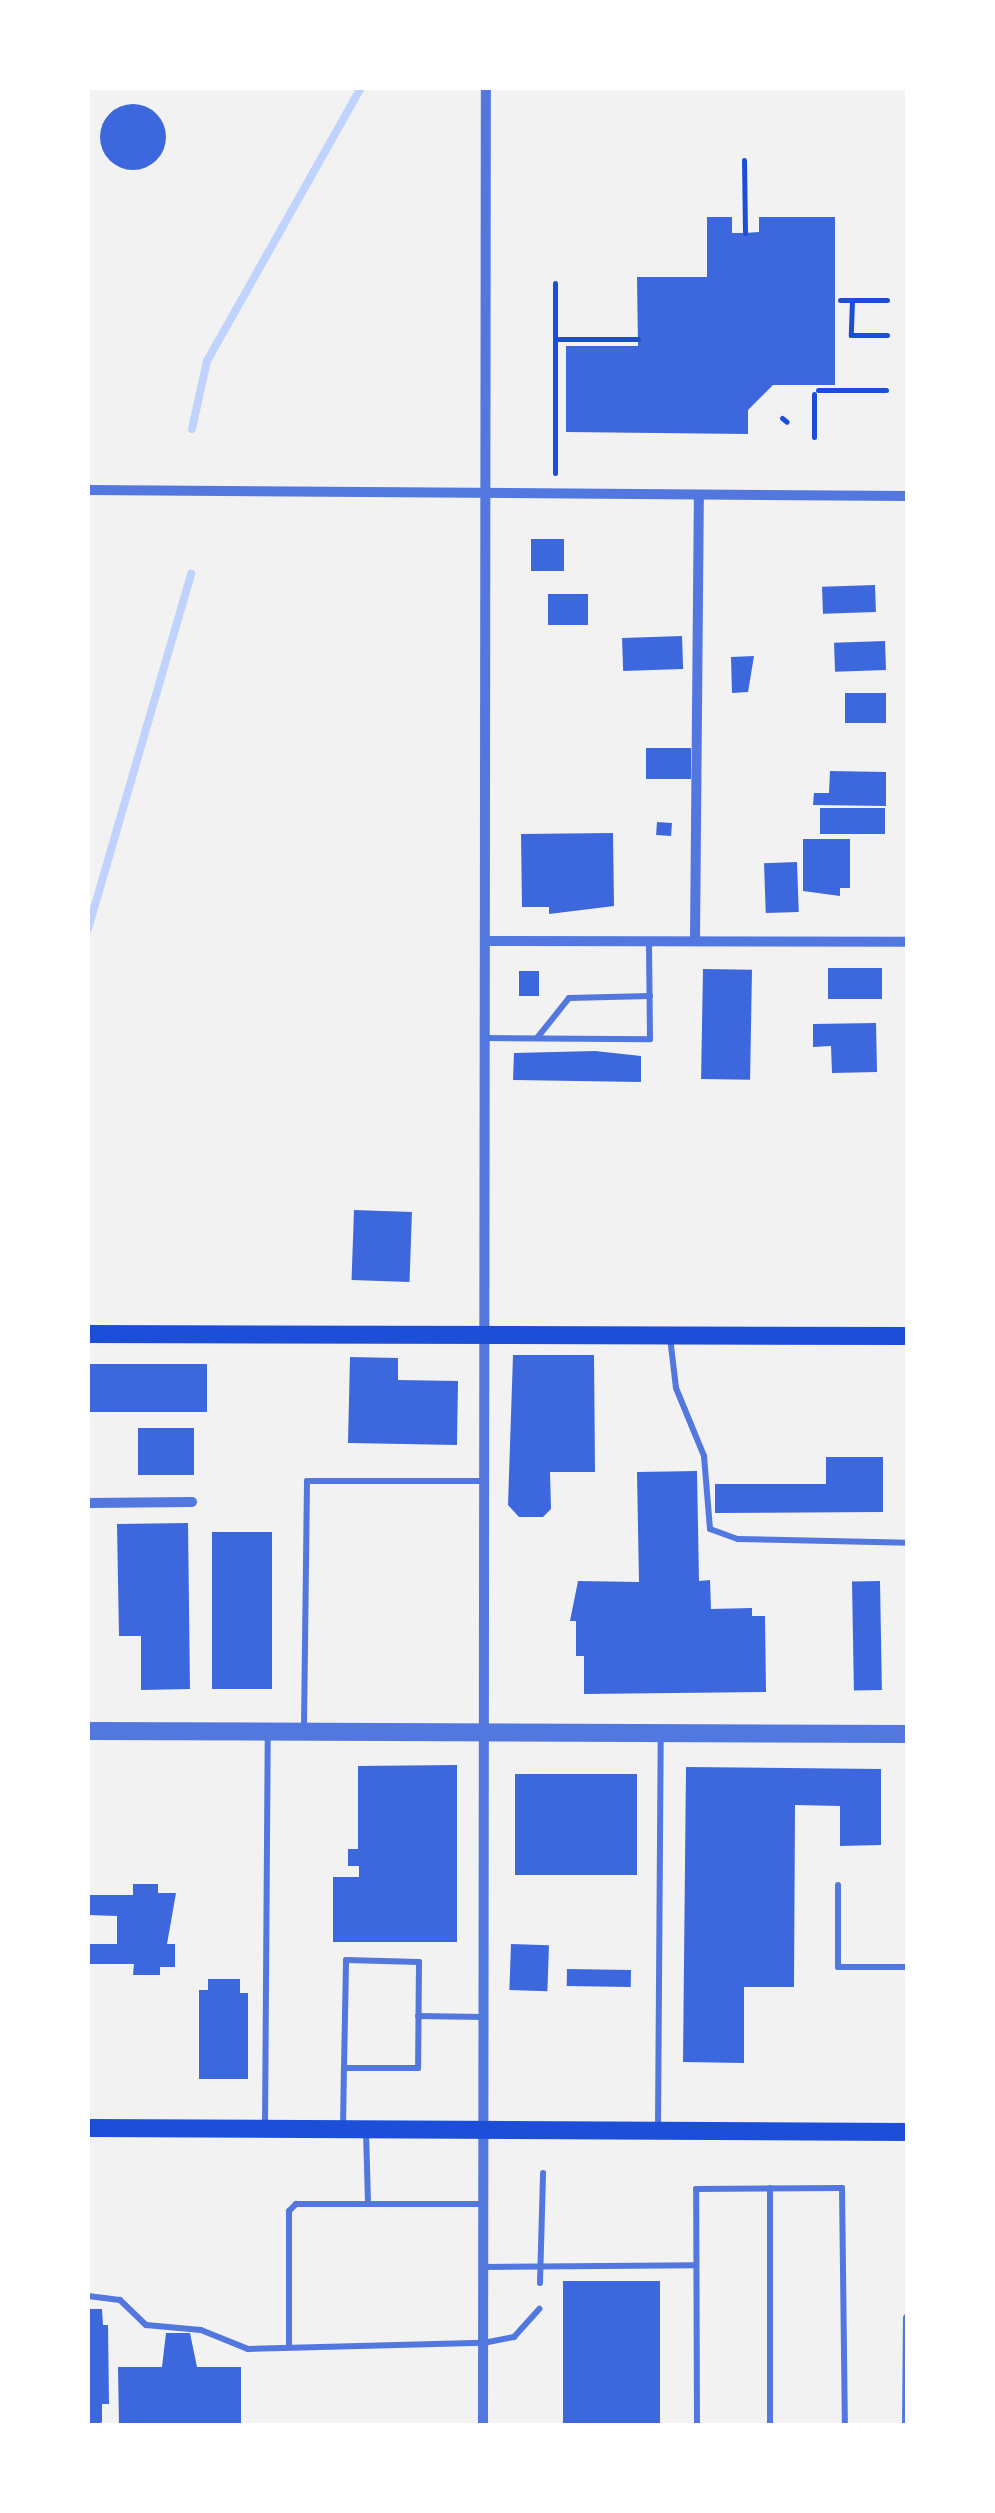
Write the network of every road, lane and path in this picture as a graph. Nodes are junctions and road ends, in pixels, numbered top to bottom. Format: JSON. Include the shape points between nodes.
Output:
{"nodes":[{"id":1,"x":486,"y":88,"type":"edge"},
{"id":2,"x":744,"y":160,"type":"dead end"},
{"id":3,"x":745,"y":232,"type":"dead end"},
{"id":4,"x":555,"y":283,"type":"dead end"},
{"id":5,"x":840,"y":300,"type":"dead end"},
{"id":6,"x":852,"y":300,"type":"junction"},
{"id":7,"x":887,"y":300,"type":"dead end"},
{"id":8,"x":888,"y":335,"type":"dead end"},
{"id":9,"x":555,"y":339,"type":"junction"},
{"id":10,"x":638,"y":339,"type":"dead end"},
{"id":11,"x":555,"y":388,"type":"junction"},
{"id":12,"x":566,"y":388,"type":"dead end"},
{"id":13,"x":886,"y":390,"type":"dead end"},
{"id":14,"x":814,"y":436,"type":"dead end"},
{"id":15,"x":555,"y":473,"type":"dead end"},
{"id":16,"x":88,"y":490,"type":"edge"},
{"id":17,"x":486,"y":495,"type":"junction"},
{"id":18,"x":699,"y":496,"type":"junction"},
{"id":19,"x":908,"y":496,"type":"edge"},
{"id":20,"x":649,"y":940,"type":"junction"},
{"id":21,"x":695,"y":940,"type":"junction"},
{"id":22,"x":487,"y":941,"type":"junction"},
{"id":23,"x":908,"y":942,"type":"edge"},
{"id":24,"x":650,"y":996,"type":"junction"},
{"id":25,"x":487,"y":1038,"type":"junction"},
{"id":26,"x":536,"y":1038,"type":"junction"},
{"id":27,"x":88,"y":1334,"type":"edge"},
{"id":28,"x":486,"y":1334,"type":"junction"},
{"id":29,"x":670,"y":1335,"type":"junction"},
{"id":30,"x":908,"y":1336,"type":"edge"},
{"id":31,"x":484,"y":1481,"type":"junction"},
{"id":32,"x":192,"y":1502,"type":"dead end"},
{"id":33,"x":88,"y":1503,"type":"edge"},
{"id":34,"x":908,"y":1543,"type":"edge"},
{"id":35,"x":88,"y":1731,"type":"edge"},
{"id":36,"x":268,"y":1732,"type":"junction"},
{"id":37,"x":304,"y":1732,"type":"junction"},
{"id":38,"x":482,"y":1733,"type":"junction"},
{"id":39,"x":661,"y":1734,"type":"junction"},
{"id":40,"x":908,"y":1734,"type":"edge"},
{"id":41,"x":838,"y":1885,"type":"dead end"},
{"id":42,"x":908,"y":1967,"type":"edge"},
{"id":43,"x":418,"y":2016,"type":"junction"},
{"id":44,"x":483,"y":2017,"type":"junction"},
{"id":45,"x":344,"y":2068,"type":"junction"},
{"id":46,"x":88,"y":2128,"type":"edge"},
{"id":47,"x":264,"y":2130,"type":"junction"},
{"id":48,"x":343,"y":2130,"type":"junction"},
{"id":49,"x":366,"y":2130,"type":"junction"},
{"id":50,"x":483,"y":2131,"type":"junction"},
{"id":51,"x":658,"y":2132,"type":"junction"},
{"id":52,"x":908,"y":2132,"type":"edge"},
{"id":53,"x":543,"y":2173,"type":"dead end"},
{"id":54,"x":770,"y":2188,"type":"junction"},
{"id":55,"x":368,"y":2203,"type":"junction"},
{"id":56,"x":483,"y":2204,"type":"junction"},
{"id":57,"x":696,"y":2265,"type":"junction"},
{"id":58,"x":540,"y":2266,"type":"junction"},
{"id":59,"x":483,"y":2268,"type":"junction"},
{"id":60,"x":540,"y":2282,"type":"dead end"},
{"id":61,"x":88,"y":2296,"type":"edge"},
{"id":62,"x":539,"y":2308,"type":"dead end"},
{"id":63,"x":908,"y":2318,"type":"edge"},
{"id":64,"x":483,"y":2343,"type":"junction"},
{"id":65,"x":289,"y":2347,"type":"junction"},
{"id":66,"x":483,"y":2426,"type":"edge"},
{"id":67,"x":697,"y":2426,"type":"edge"},
{"id":68,"x":770,"y":2426,"type":"edge"},
{"id":69,"x":845,"y":2426,"type":"edge"},
{"id":70,"x":907,"y":2426,"type":"edge"}],
"edges":[{"from":1,"to":17,"type":"street"},
{"from":2,"to":3,"type":"path"},
{"from":4,"to":9,"type":"path"},
{"from":5,"to":6,"type":"path"},
{"from":6,"to":7,"type":"path"},
{"from":6,"to":8,"type":"path","via":[[851,336]]},
{"from":9,"to":10,"type":"path"},
{"from":9,"to":11,"type":"path"},
{"from":11,"to":12,"type":"path"},
{"from":11,"to":15,"type":"path"},
{"from":13,"to":14,"type":"path","via":[[816,392]]},
{"from":16,"to":17,"type":"street"},
{"from":17,"to":18,"type":"street"},
{"from":17,"to":22,"type":"street"},
{"from":18,"to":19,"type":"street"},
{"from":18,"to":21,"type":"street"},
{"from":20,"to":21,"type":"street"},
{"from":20,"to":22,"type":"street"},
{"from":20,"to":24,"type":"lane"},
{"from":21,"to":23,"type":"street"},
{"from":22,"to":25,"type":"street"},
{"from":24,"to":26,"type":"lane","via":[[569,998]]},
{"from":24,"to":26,"type":"lane","via":[[650,1039]]},
{"from":25,"to":26,"type":"lane"},
{"from":25,"to":28,"type":"street"},
{"from":27,"to":28,"type":"main road"},
{"from":28,"to":29,"type":"main road"},
{"from":28,"to":31,"type":"street"},
{"from":29,"to":30,"type":"main road"},
{"from":29,"to":34,"type":"lane","via":[[676,1388],[704,1456],[710,1529],[738,1539]]},
{"from":31,"to":37,"type":"lane","via":[[307,1481]]},
{"from":31,"to":38,"type":"street"},
{"from":32,"to":33,"type":"street"},
{"from":35,"to":36,"type":"street"},
{"from":36,"to":37,"type":"street"},
{"from":36,"to":47,"type":"lane"},
{"from":37,"to":38,"type":"street"},
{"from":38,"to":39,"type":"street"},
{"from":38,"to":44,"type":"street"},
{"from":39,"to":40,"type":"street"},
{"from":39,"to":51,"type":"lane"},
{"from":41,"to":42,"type":"lane","via":[[838,1967]]},
{"from":43,"to":44,"type":"lane"},
{"from":43,"to":45,"type":"lane","via":[[418,2068]]},
{"from":43,"to":45,"type":"lane","via":[[419,1962],[346,1960]]},
{"from":44,"to":50,"type":"street"},
{"from":45,"to":48,"type":"lane"},
{"from":46,"to":47,"type":"main road"},
{"from":47,"to":48,"type":"main road"},
{"from":48,"to":49,"type":"main road"},
{"from":49,"to":50,"type":"main road"},
{"from":49,"to":55,"type":"lane"},
{"from":50,"to":51,"type":"main road"},
{"from":50,"to":56,"type":"street"},
{"from":51,"to":52,"type":"main road"},
{"from":53,"to":58,"type":"lane"},
{"from":54,"to":57,"type":"lane","via":[[696,2189]]},
{"from":54,"to":68,"type":"lane"},
{"from":54,"to":69,"type":"lane","via":[[842,2188]]},
{"from":55,"to":56,"type":"lane"},
{"from":55,"to":65,"type":"lane","via":[[296,2204],[288,2211]]},
{"from":56,"to":59,"type":"street"},
{"from":57,"to":58,"type":"lane"},
{"from":57,"to":67,"type":"lane"},
{"from":58,"to":59,"type":"lane"},
{"from":58,"to":60,"type":"lane"},
{"from":59,"to":64,"type":"street"},
{"from":61,"to":65,"type":"lane","via":[[120,2300],[146,2324],[201,2330],[232,2347]]},
{"from":62,"to":64,"type":"lane","via":[[514,2337]]},
{"from":63,"to":70,"type":"street"},
{"from":64,"to":65,"type":"lane"},
{"from":64,"to":66,"type":"street"}]}
